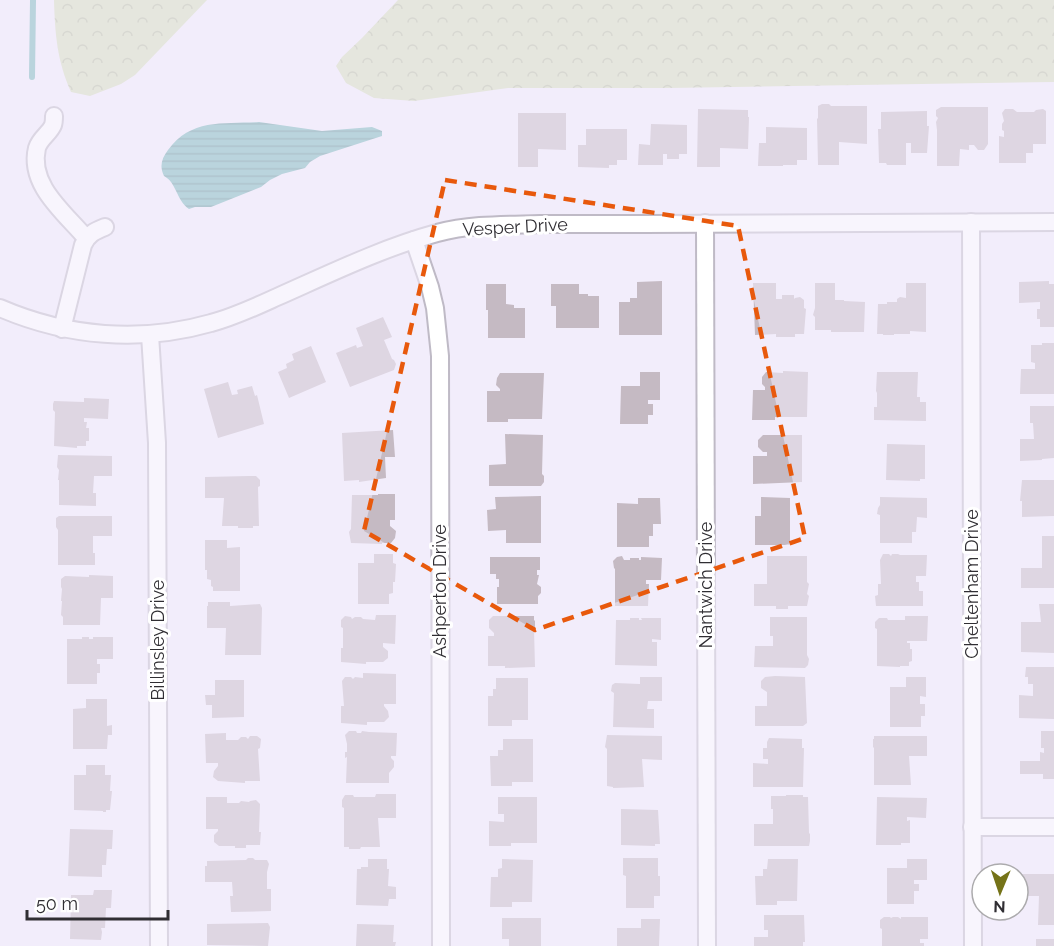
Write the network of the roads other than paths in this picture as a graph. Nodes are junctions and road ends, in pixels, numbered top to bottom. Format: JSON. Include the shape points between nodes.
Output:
{"nodes":[{"id":1,"x":54,"y":116,"type":"dead end"},
{"id":2,"x":971,"y":222,"type":"junction"},
{"id":3,"x":1054,"y":222,"type":"edge"},
{"id":4,"x":705,"y":224,"type":"junction"},
{"id":5,"x":105,"y":226,"type":"dead end"},
{"id":6,"x":86,"y":238,"type":"junction"},
{"id":7,"x":414,"y":240,"type":"junction"},
{"id":8,"x":0,"y":308,"type":"edge"},
{"id":9,"x":62,"y":329,"type":"junction"},
{"id":10,"x":150,"y":335,"type":"junction"},
{"id":11,"x":972,"y":827,"type":"junction"},
{"id":12,"x":1054,"y":827,"type":"edge"},
{"id":13,"x":159,"y":946,"type":"edge"},
{"id":14,"x":441,"y":946,"type":"edge"},
{"id":15,"x":707,"y":946,"type":"edge"},
{"id":16,"x":973,"y":946,"type":"edge"}],
"edges":[{"from":1,"to":6,"type":"street","via":[[53,127],[37,148],[37,167],[45,192]]},
{"from":2,"to":3,"type":"street","name":"Vesper Drive"},
{"from":2,"to":4,"type":"street","name":"Vesper Drive"},
{"from":2,"to":11,"type":"street","name":"Cheltenham Drive"},
{"from":4,"to":7,"type":"street","name":"Vesper Drive","via":[[494,225],[439,232]]},
{"from":4,"to":15,"type":"street","name":"Nantwich Drive"},
{"from":5,"to":6,"type":"street"},
{"from":6,"to":9,"type":"street"},
{"from":7,"to":10,"type":"street","name":"Vesper Drive","via":[[237,315]]},
{"from":7,"to":14,"type":"street","name":"Ashperton Drive","via":[[435,308],[440,356]]},
{"from":8,"to":9,"type":"street","name":"Vesper Drive"},
{"from":9,"to":10,"type":"street","name":"Vesper Drive"},
{"from":10,"to":13,"type":"street","name":"Billinsley Drive","via":[[156,443]]},
{"from":11,"to":12,"type":"street"},
{"from":11,"to":16,"type":"street","name":"Cheltenham Drive"}]}
